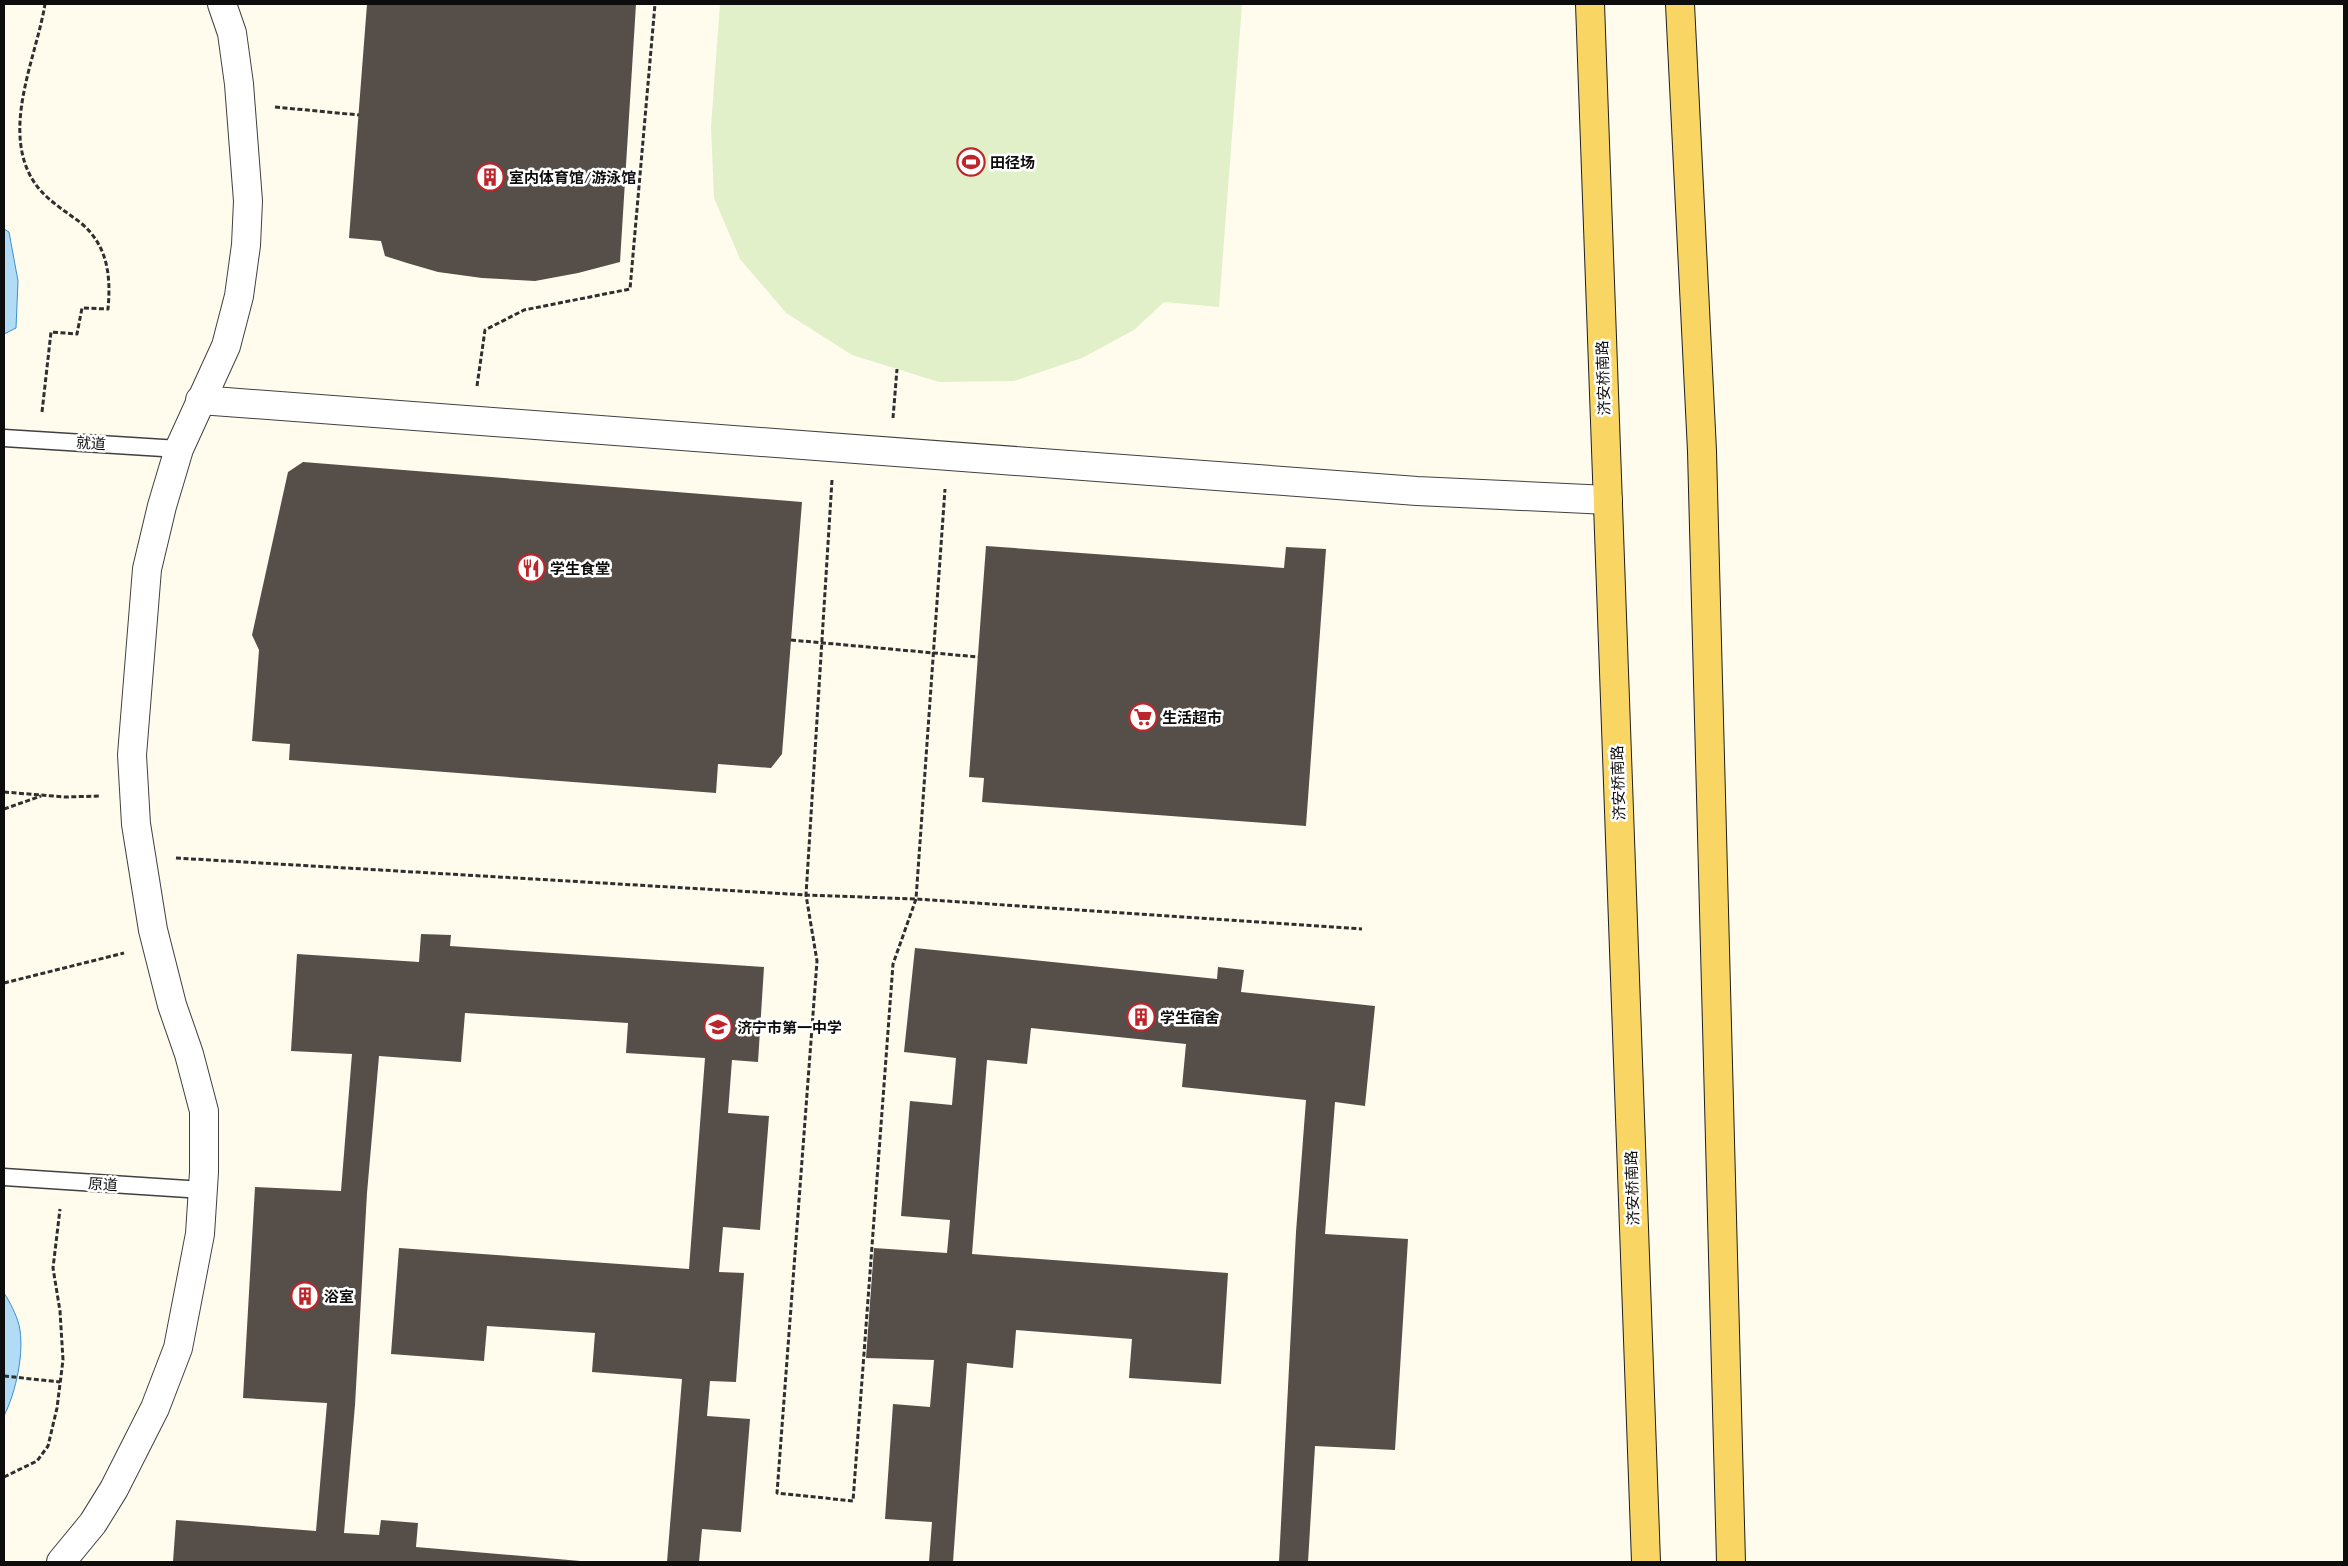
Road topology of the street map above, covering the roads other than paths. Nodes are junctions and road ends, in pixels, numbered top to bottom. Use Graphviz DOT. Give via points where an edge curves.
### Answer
graph roads {
  1 [pos="222,4"];
  2 [pos="1590,4"];
  3 [pos="1680,4"];
  4 [pos="200,400"];
  5 [pos="4,438"];
  6 [pos="179,449"];
  7 [pos="1608,500"];
  8 [pos="4,1177"];
  9 [pos="203,1190"];
  10 [pos="61,1562"];
  11 [pos="1646,1562"];
  12 [pos="1731,1562"];
  1 -- 4 [label="street" via="232,33 240,104 248,201 246,245 239,296 226,346"];
  2 -- 7 [label="main road, 济安桥南路"];
  3 -- 12 [label="main road" via="1702,451"];
  4 -- 6 [label="street"];
  4 -- 7 [label="street" via="1417,491"];
  5 -- 6 [label="lane, 就道"];
  6 -- 9 [label="street" via="147,569 132,755 140,856 156,945 204,1111"];
  7 -- 11 [label="main road, 济安桥南路"];
  8 -- 9 [label="lane, 原道"];
  9 -- 10 [label="street" via="200,1234 178,1348 158,1399 114,1489 93,1523"];
}
